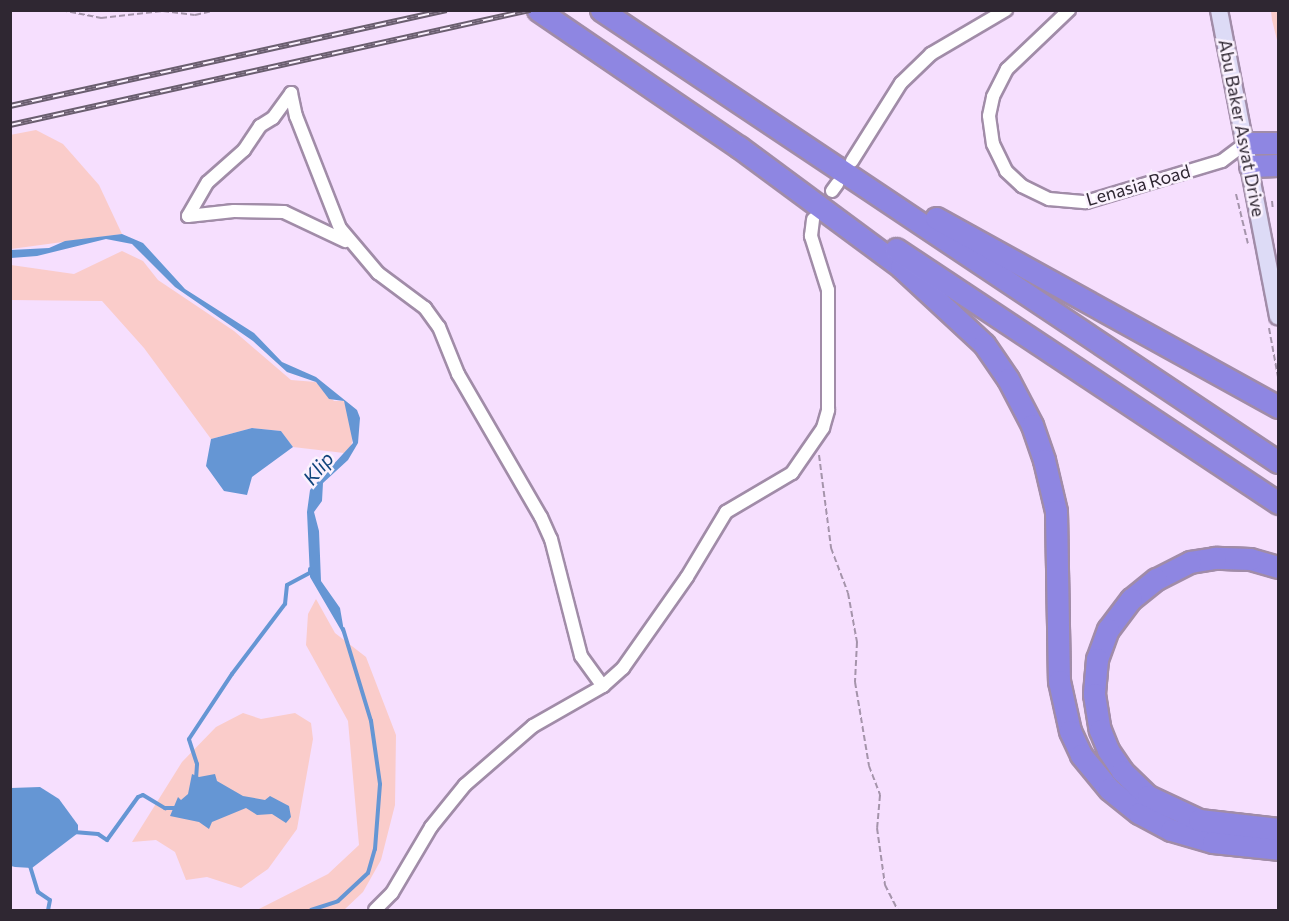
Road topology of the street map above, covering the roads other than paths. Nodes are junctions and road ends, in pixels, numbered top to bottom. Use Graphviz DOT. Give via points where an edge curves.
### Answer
graph roads {
  1 [pos="538,10"];
  2 [pos="602,10"];
  3 [pos="1006,10"];
  4 [pos="1069,10"];
  5 [pos="1219,10"];
  6 [pos="772,124"];
  7 [pos="1246,143"];
  8 [pos="1278,143"];
  9 [pos="740,147"];
  10 [pos="852,161"];
  11 [pos="1222,161"];
  12 [pos="1278,165"];
  13 [pos="1250,166"];
  14 [pos="813,219"];
  15 [pos="351,245"];
  16 [pos="1278,316"];
  17 [pos="1278,407"];
  18 [pos="1278,462"];
  19 [pos="1278,503"];
  20 [pos="1278,567"];
  21 [pos="603,686"];
  22 [pos="1278,829"];
  23 [pos="1278,849"];
  24 [pos="375,910"];
  1 -- 9 [label="highway"];
  2 -- 6 [label="highway"];
  3 -- 10 [label="street" via="931,54 901,83"];
  4 -- 11 [label="street, Lenasia Road" via="1007,69 993,98 989,116 993,144 1014,180 1049,199 1086,202"];
  5 -- 7 [label="main road, Abu Baker Asvat Drive"];
  6 -- 17 [label="highway"];
  6 -- 18 [label="highway"];
  7 -- 8 [label="highway"];
  7 -- 11 [label="street, Lenasia Road"];
  7 -- 13 [label="main road, Abu Baker Asvat Drive"];
  9 -- 19 [label="highway"];
  9 -- 23 [label="highway" via="901,267 984,344 1008,379 1032,425 1056,511 1061,698 1070,731 1093,771 1139,813 1172,830 1213,842"];
  11 -- 13 [label="street, Lenasia Road"];
  12 -- 13 [label="highway"];
  13 -- 16 [label="main road, Abu Baker Asvat Drive"];
  14 -- 21 [label="street" via="811,236 828,290 828,410 819,434 792,473 726,512 646,638"];
  15 -- 15 [label="street" via="329,203 291,93 244,150 208,182 188,216 234,211 284,212 328,230"];
  15 -- 21 [label="street" via="378,273 425,308 439,327 462,381 544,524 581,656"];
  20 -- 22 [label="highway" via="1215,558 1190,562 1156,579 1131,599 1113,621 1099,653 1094,682 1095,706 1104,741 1122,771 1143,792 1187,816 1225,825"];
  21 -- 24 [label="street" via="533,726 465,785 431,827 392,893"];
}
